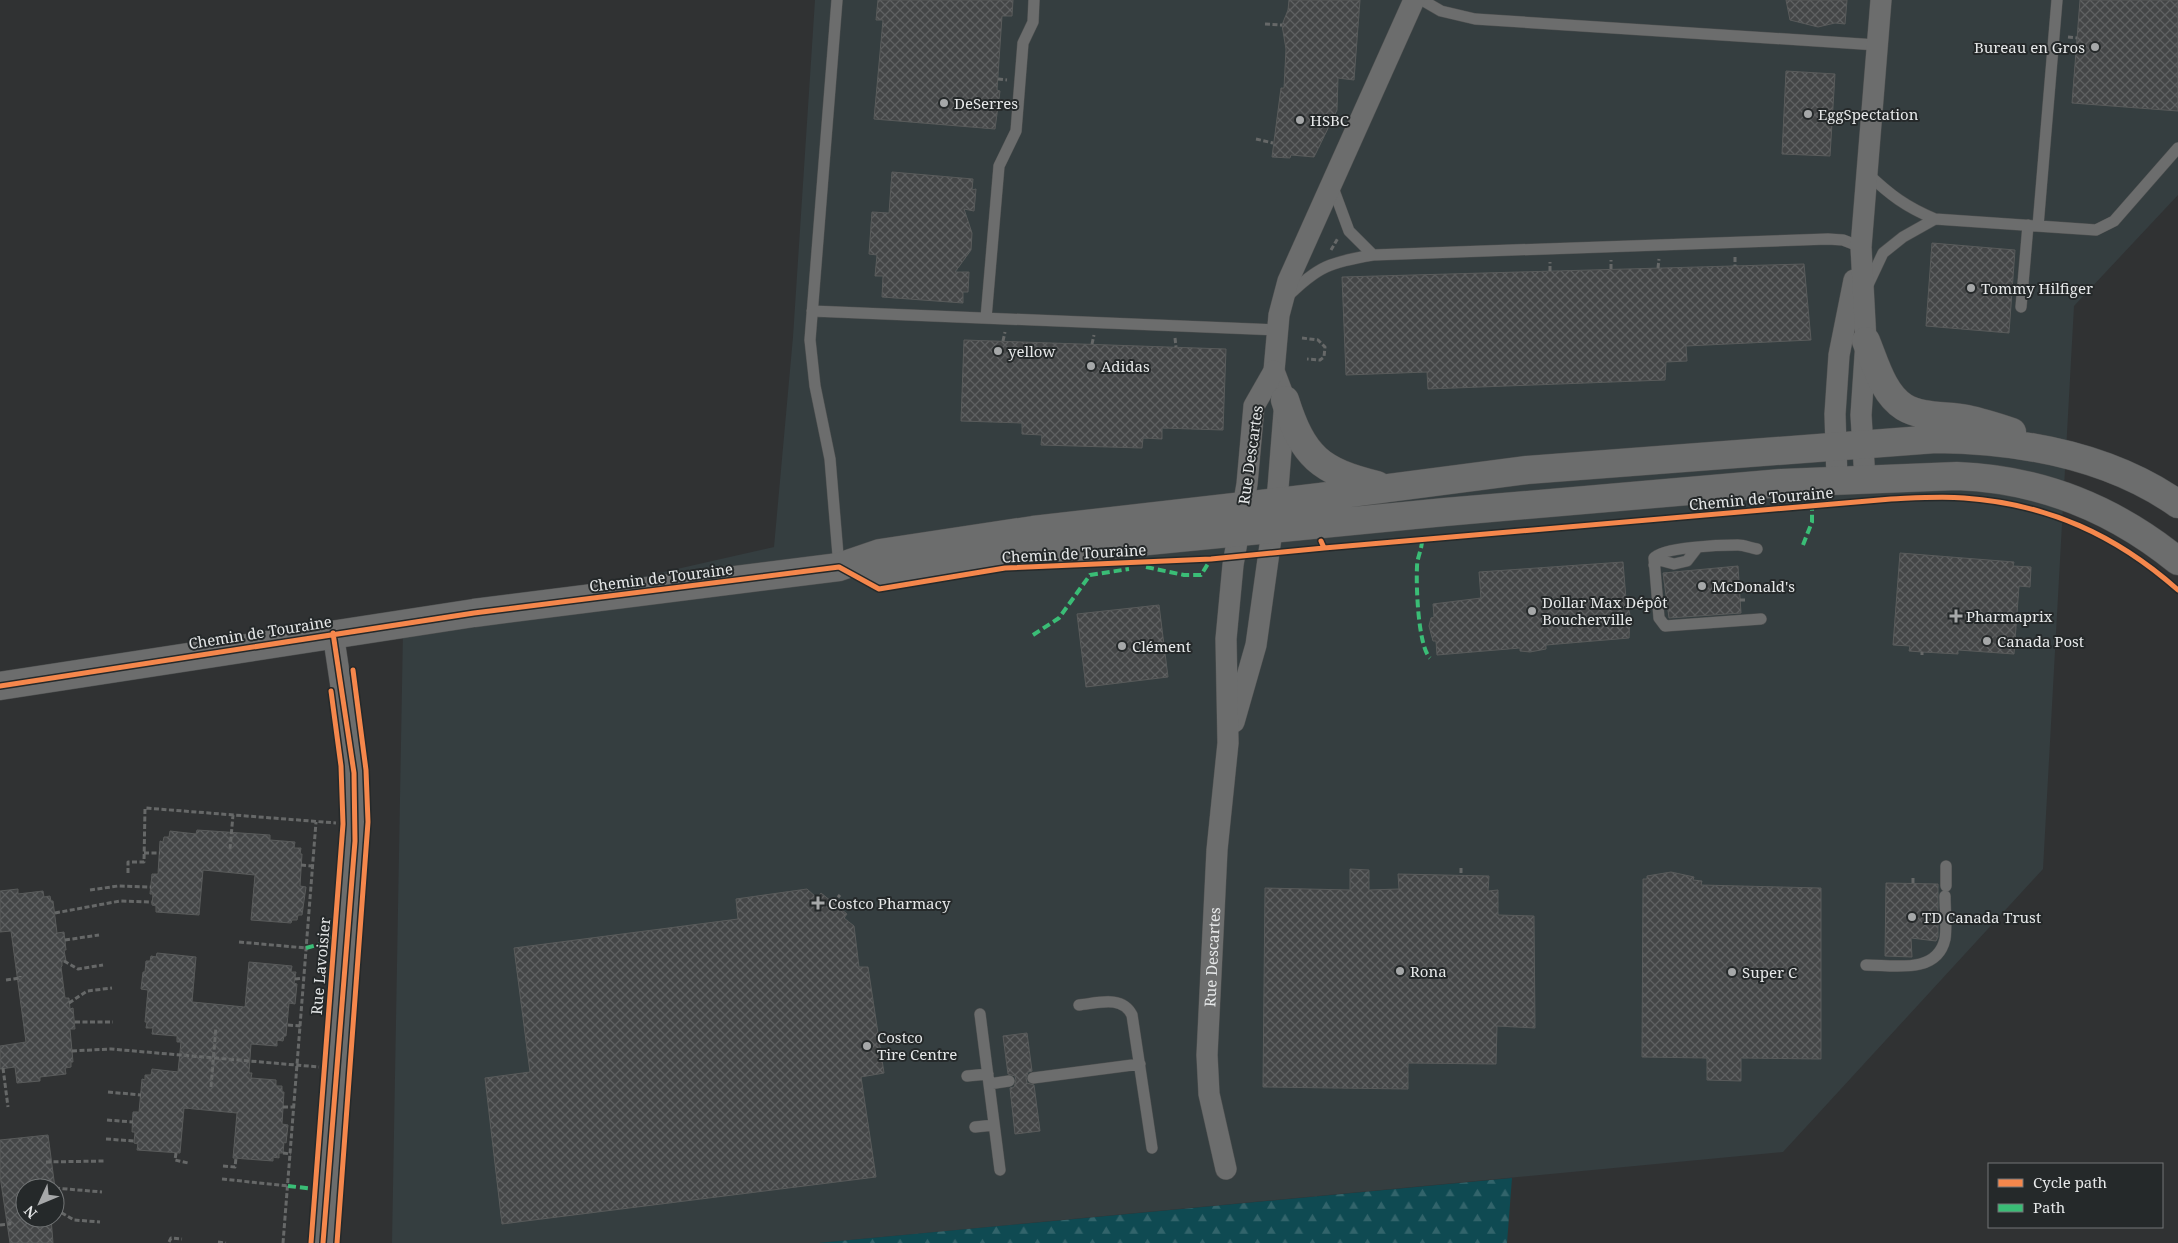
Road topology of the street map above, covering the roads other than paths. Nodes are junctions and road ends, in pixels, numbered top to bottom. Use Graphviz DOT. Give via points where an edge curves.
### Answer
graph roads {
  1 [pos="837,0"];
  2 [pos="1034,0"];
  3 [pos="1414,0"];
  4 [pos="1422,0"];
  5 [pos="1881,0"];
  6 [pos="2056,0"];
  7 [pos="1877,45"];
  8 [pos="2178,148"];
  9 [pos="1867,173"];
  10 [pos="1332,185"];
  11 [pos="1936,219"];
  12 [pos="2033,226"];
  13 [pos="1861,248"];
  14 [pos="1374,255"];
  15 [pos="1863,296"];
  16 [pos="1283,301"];
  17 [pos="2021,307"];
  18 [pos="812,311"];
  19 [pos="986,318"];
  20 [pos="1278,330"];
  21 [pos="1866,341"];
  22 [pos="1274,371"];
  23 [pos="1285,400"];
  24 [pos="1862,444"];
  25 [pos="1834,446"];
  26 [pos="2095,463"];
  27 [pos="1837,480"];
  28 [pos="1865,480"];
  29 [pos="1391,488"];
  30 [pos="1276,502"];
  31 [pos="2178,504"];
  32 [pos="1243,506"];
  33 [pos="1272,530"];
  34 [pos="1238,534"];
  35 [pos="1757,549"];
  36 [pos="2178,561"];
  37 [pos="839,568"];
  38 [pos="1761,619"];
  39 [pos="334,633"];
  40 [pos="0,686"];
  41 [pos="1228,743"];
  42 [pos="1946,866"];
  43 [pos="1866,965"];
  44 [pos="1079,1005"];
  45 [pos="980,1014"];
  46 [pos="1140,1064"];
  47 [pos="967,1076"];
  48 [pos="1033,1078"];
  49 [pos="988,1079"];
  50 [pos="1009,1081"];
  51 [pos="994,1125"];
  52 [pos="975,1127"];
  53 [pos="1152,1148"];
  54 [pos="1226,1169"];
  55 [pos="1000,1170"];
  56 [pos="323,1243"];
  1 -- 18 [label="lane"];
  2 -- 19 [label="lane" via="1033,22 1023,43 1016,131 999,166"];
  3 -- 10 [label="street"];
  4 -- 7 [label="lane" via="1441,11 1475,19"];
  5 -- 7 [label="street"];
  6 -- 12 [label="lane"];
  7 -- 9 [label="street"];
  8 -- 12 [label="lane" via="2105,227 2096,230"];
  9 -- 11 [label="lane" via="1910,209"];
  9 -- 13 [label="street"];
  10 -- 14 [label="lane" via="1349,231"];
  10 -- 16 [label="street" via="1288,281"];
  11 -- 12 [label="lane"];
  11 -- 15 [label="lane" via="1903,237 1883,253"];
  12 -- 17 [label="lane"];
  13 -- 14 [label="lane" via="1842,240 1828,239"];
  13 -- 15 [label="street"];
  13 -- 25 [label="street" via="1839,355"];
  14 -- 16 [label="lane" via="1325,266"];
  15 -- 21 [label="street"];
  16 -- 20 [label="street"];
  18 -- 19 [label="lane"];
  18 -- 37 [label="lane" via="810,340 815,386 830,459"];
  19 -- 20 [label="lane"];
  20 -- 22 [label="street"];
  21 -- 24 [label="street"];
  21 -- 26 [label="street" via="1889,392 1903,406 1922,413 1985,423"];
  22 -- 23 [label="street, Rue Descartes"];
  22 -- 32 [label="street, Rue Descartes" via="1254,406"];
  23 -- 29 [label="street" via="1299,437 1320,462 1340,475"];
  23 -- 30 [label="street, Rue Descartes"];
  24 -- 25 [label="street, Chemin de Touraine"];
  24 -- 26 [label="street, Chemin de Touraine" via="1985,441 2050,451"];
  24 -- 28 [label="street"];
  25 -- 27 [label="street"];
  25 -- 29 [label="street, Chemin de Touraine" via="1527,470"];
  26 -- 31 [label="street, Chemin de Touraine" via="2147,485"];
  27 -- 28 [label="street, Chemin de Touraine"];
  27 -- 33 [label="street, Chemin de Touraine" via="1782,482"];
  28 -- 36 [label="street, Chemin de Touraine" via="1978,476 2047,490 2085,503 2117,519"];
  29 -- 30 [label="street, Chemin de Touraine"];
  30 -- 32 [label="street, Chemin de Touraine"];
  30 -- 33 [label="street, Rue Descartes"];
  32 -- 34 [label="street, Rue Descartes"];
  32 -- 37 [label="street, Chemin de Touraine" via="1024,531 880,553"];
  33 -- 34 [label="street, Chemin de Touraine"];
  33 -- 41 [label="street, Rue Descartes" via="1256,645"];
  34 -- 37 [label="street, Chemin de Touraine" via="1036,552 875,572"];
  34 -- 41 [label="street, Rue Descartes" via="1226,638"];
  35 -- 38 [label="lane" via="1740,545 1663,552 1654,558 1654,565 1659,618 1665,626"];
  37 -- 39 [label="street, Chemin de Touraine" via="474,612"];
  39 -- 40 [label="street, Chemin de Touraine"];
  39 -- 56 [label="street, Rue Lavoisier" via="354,773 355,841"];
  41 -- 54 [label="street, Rue Descartes" via="1217,850 1207,1055 1209,1094"];
  42 -- 43 [label="lane" via="1945,938 1932,959 1921,966"];
  44 -- 46 [label="lane" via="1118,1002 1129,1009 1134,1021"];
  45 -- 49 [label="lane"];
  46 -- 48 [label="lane"];
  46 -- 53 [label="lane"];
  47 -- 49 [label="lane"];
  49 -- 50 [label="lane"];
  49 -- 51 [label="lane"];
  51 -- 52 [label="lane"];
  51 -- 55 [label="lane"];
}
